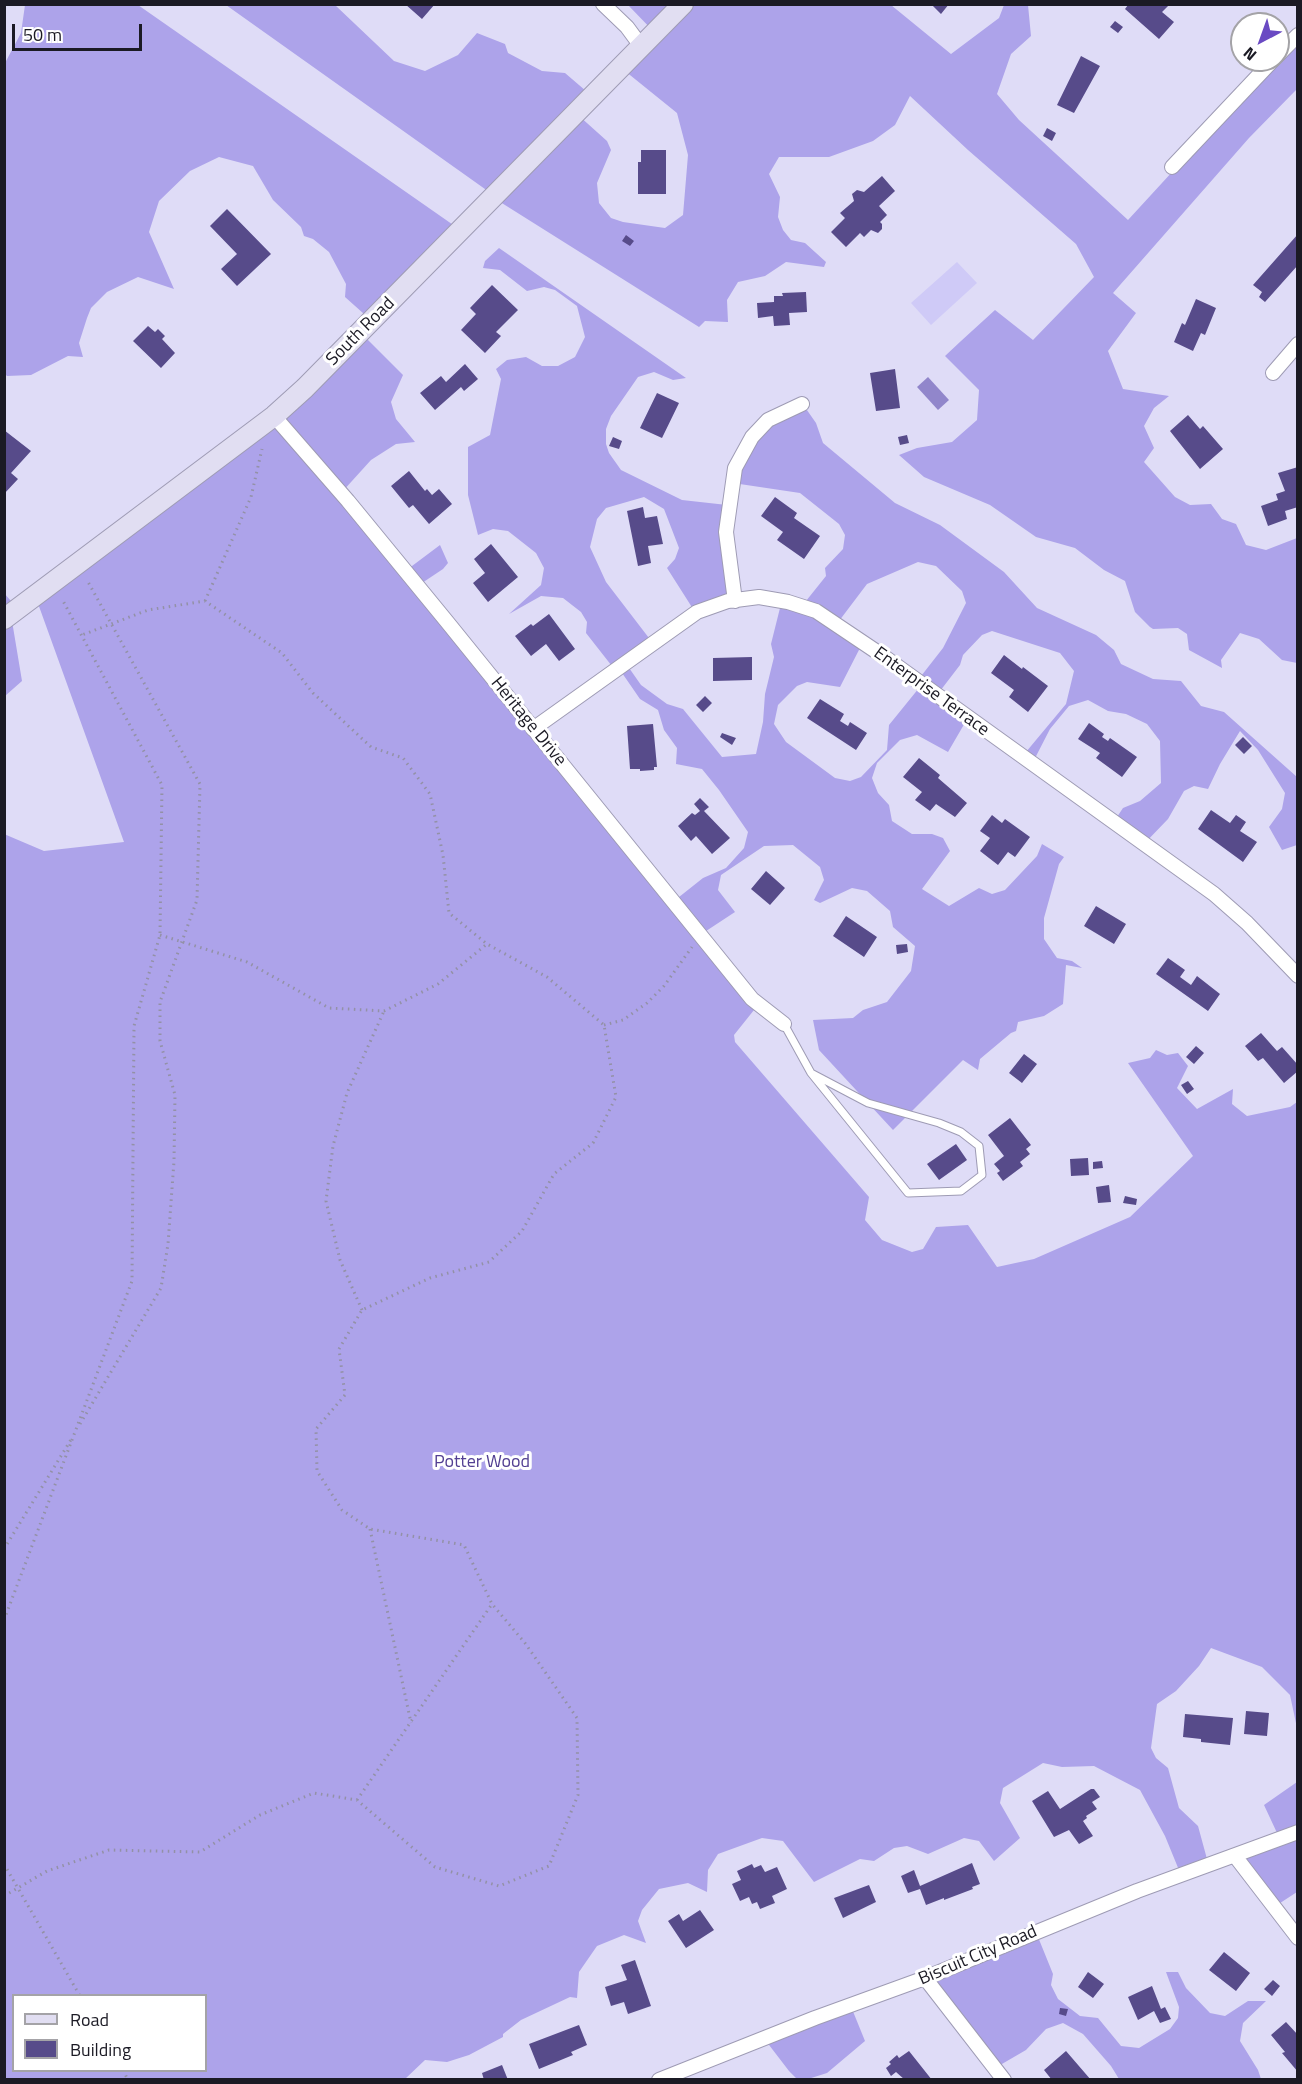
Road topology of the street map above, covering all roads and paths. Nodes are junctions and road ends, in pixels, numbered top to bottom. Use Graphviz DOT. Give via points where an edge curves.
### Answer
graph roads {
  1 [pos="603,4"];
  2 [pos="683,4"];
  3 [pos="640,46"];
  4 [pos="1262,72"];
  5 [pos="1172,167"];
  6 [pos="1298,344"];
  7 [pos="1273,373"];
  8 [pos="802,404"];
  9 [pos="274,416"];
  10 [pos="262,445"];
  11 [pos="77,563"];
  12 [pos="53,581"];
  13 [pos="205,601"];
  14 [pos="735,601"];
  15 [pos="4,619"];
  16 [pos="111,624"];
  17 [pos="82,635"];
  18 [pos="533,729"];
  19 [pos="700,934"];
  20 [pos="159,935"];
  21 [pos="180,942"];
  22 [pos="487,944"];
  23 [pos="1298,976"];
  24 [pos="384,1011"];
  25 [pos="784,1024"];
  26 [pos="604,1025"];
  27 [pos="811,1073"];
  28 [pos="362,1310"];
  29 [pos="76,1431"];
  30 [pos="370,1529"];
  31 [pos="4,1549"];
  32 [pos="492,1604"];
  33 [pos="4,1620"];
  34 [pos="411,1723"];
  35 [pos="357,1800"];
  36 [pos="1298,1832"];
  37 [pos="1235,1856"];
  38 [pos="4,1864"];
  39 [pos="18,1888"];
  40 [pos="4,1896"];
  41 [pos="1298,1938"];
  42 [pos="926,1978"];
  43 [pos="79,1994"];
  44 [pos="659,2079"];
  45 [pos="1004,2079"];
  1 -- 3 [label="street"];
  2 -- 3 [label="street, South Road"];
  3 -- 9 [label="street, South Road"];
  4 -- 5 [label="street"];
  6 -- 7 [label="street"];
  8 -- 14 [label="street" via="768,420 752,437 735,468 726,532"];
  9 -- 11 [label="street, South Road"];
  9 -- 18 [label="street, Heritage Drive"];
  10 -- 13 [label="path" via="251,497"];
  11 -- 12 [label="street, South Road"];
  11 -- 16 [label="path"];
  12 -- 15 [label="street, South Road"];
  12 -- 17 [label="path"];
  13 -- 16 [label="path" via="148,610"];
  13 -- 22 [label="path" via="282,653 313,693 371,747 403,758 430,794 443,855 449,913"];
  14 -- 18 [label="street, Enterprise Terrace" via="697,612"];
  14 -- 23 [label="street, Enterprise Terrace" via="759,597 816,611 1214,894"];
  16 -- 17 [label="path"];
  16 -- 21 [label="path" via="200,784 197,900"];
  17 -- 20 [label="path" via="162,785"];
  18 -- 19 [label="street, Heritage Drive"];
  19 -- 25 [label="street, Heritage Drive" via="752,999"];
  19 -- 26 [label="path" via="653,998 623,1020"];
  20 -- 21 [label="path"];
  20 -- 29 [label="path" via="134,1026 132,1281"];
  21 -- 24 [label="path" via="247,962 329,1008"];
  21 -- 29 [label="path" via="160,1002 160,1041 175,1095 168,1244 161,1288"];
  22 -- 24 [label="path" via="438,984"];
  22 -- 26 [label="path" via="546,977"];
  24 -- 28 [label="path" via="347,1093 333,1146 326,1200 340,1260"];
  25 -- 27 [label="lane"];
  26 -- 28 [label="path" via="616,1097 593,1143 554,1174 522,1231 489,1263 430,1278"];
  27 -- 27 [label="lane" via="908,1193 961,1191 982,1175 979,1146 961,1132 868,1103"];
  28 -- 30 [label="path" via="339,1349 345,1395 316,1429 317,1471 342,1510"];
  29 -- 31 [label="path"];
  29 -- 33 [label="path"];
  30 -- 32 [label="path" via="464,1545"];
  30 -- 34 [label="path"];
  32 -- 34 [label="path"];
  32 -- 35 [label="path" via="578,1718 578,1795 549,1866 499,1886 435,1867"];
  34 -- 35 [label="path"];
  35 -- 39 [label="path" via="314,1793 260,1815 200,1852 109,1850 48,1871"];
  36 -- 37 [label="street, Biscuit City Road"];
  37 -- 41 [label="street"];
  37 -- 42 [label="street, Biscuit City Road"];
  38 -- 39 [label="path"];
  39 -- 40 [label="path"];
  39 -- 43 [label="path"];
  42 -- 44 [label="street, Biscuit City Road"];
  42 -- 45 [label="street"];
}
